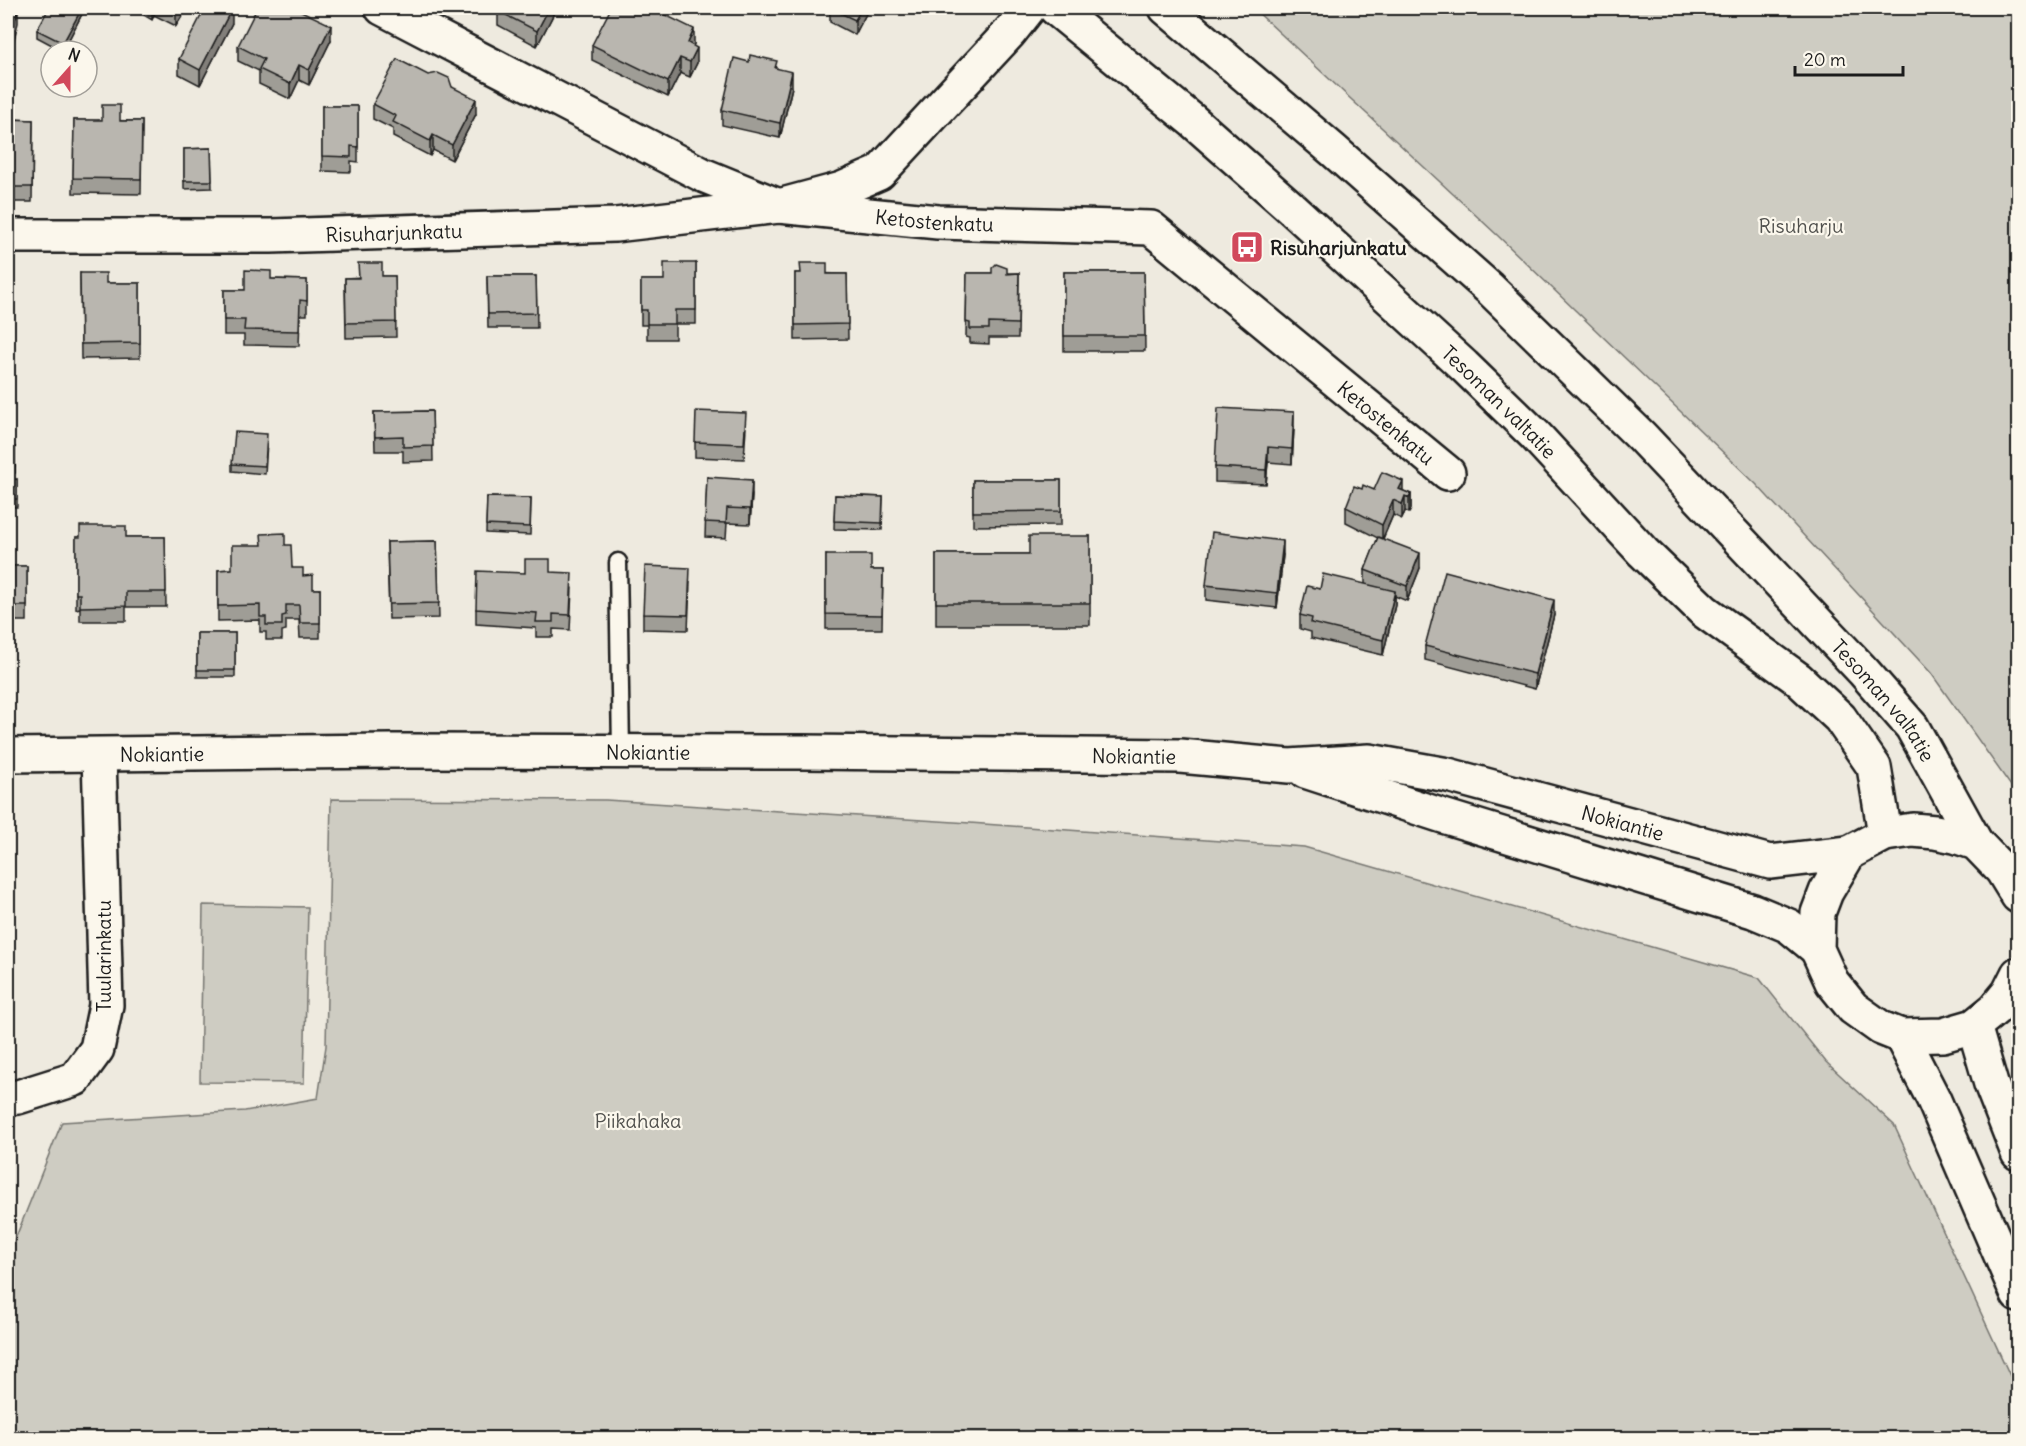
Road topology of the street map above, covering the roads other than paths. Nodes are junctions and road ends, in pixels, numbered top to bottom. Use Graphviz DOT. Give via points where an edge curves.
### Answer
graph roads {
  1 [pos="382,8"];
  2 [pos="1029,8"];
  3 [pos="1054,8"];
  4 [pos="1166,8"];
  5 [pos="779,206"];
  6 [pos="8,236"];
  7 [pos="1448,473"];
  8 [pos="618,562"];
  9 [pos="621,752"];
  10 [pos="8,755"];
  11 [pos="99,755"];
  12 [pos="1289,766"];
  13 [pos="1885,834"];
  14 [pos="1976,843"];
  15 [pos="1849,853"];
  16 [pos="2019,896"];
  17 [pos="1817,949"];
  18 [pos="2015,986"];
  19 [pos="1974,1026"];
  20 [pos="1901,1036"];
  21 [pos="8,1098"];
  22 [pos="2019,1153"];
  23 [pos="2019,1295"];
  1 -- 5 [label="main road, Ketostenkatu" via="703,175"];
  2 -- 5 [label="main road" via="879,173 842,189"];
  3 -- 13 [label="main road, Tesoman valtatie" via="1193,121 1456,358 1704,611 1798,679 1840,718 1874,767"];
  4 -- 14 [label="main road, Tesoman valtatie" via="1489,288 1641,436 1912,727"];
  5 -- 6 [label="main road, Risuharjunkatu" via="615,225 271,236"];
  5 -- 7 [label="main road, Ketostenkatu" via="938,222 1151,228"];
  8 -- 9 [label="lane"];
  9 -- 11 [label="main road, Nokiantie"];
  9 -- 12 [label="main road, Nokiantie" via="1180,756"];
  10 -- 11 [label="main road, Nokiantie"];
  11 -- 21 [label="main road, Tuularinkatu" via="106,1005 97,1049 75,1080"];
  12 -- 15 [label="main road, Nokiantie" via="1369,761 1448,775 1770,862"];
  12 -- 17 [label="main road, Nokiantie" via="1753,911 1788,926"];
  13 -- 14 [label="main road" via="1935,832"];
  13 -- 15 [label="main road"];
  14 -- 16 [label="main road" via="2002,870"];
  15 -- 17 [label="main road" via="1818,913"];
  17 -- 20 [label="main road" via="1832,982 1853,1008 1881,1028"];
  18 -- 19 [label="main road"];
  19 -- 20 [label="main road" via="1943,1035"];
  19 -- 22 [label="main road" via="1991,1083"];
  20 -- 23 [label="main road" via="1933,1098"];
}
